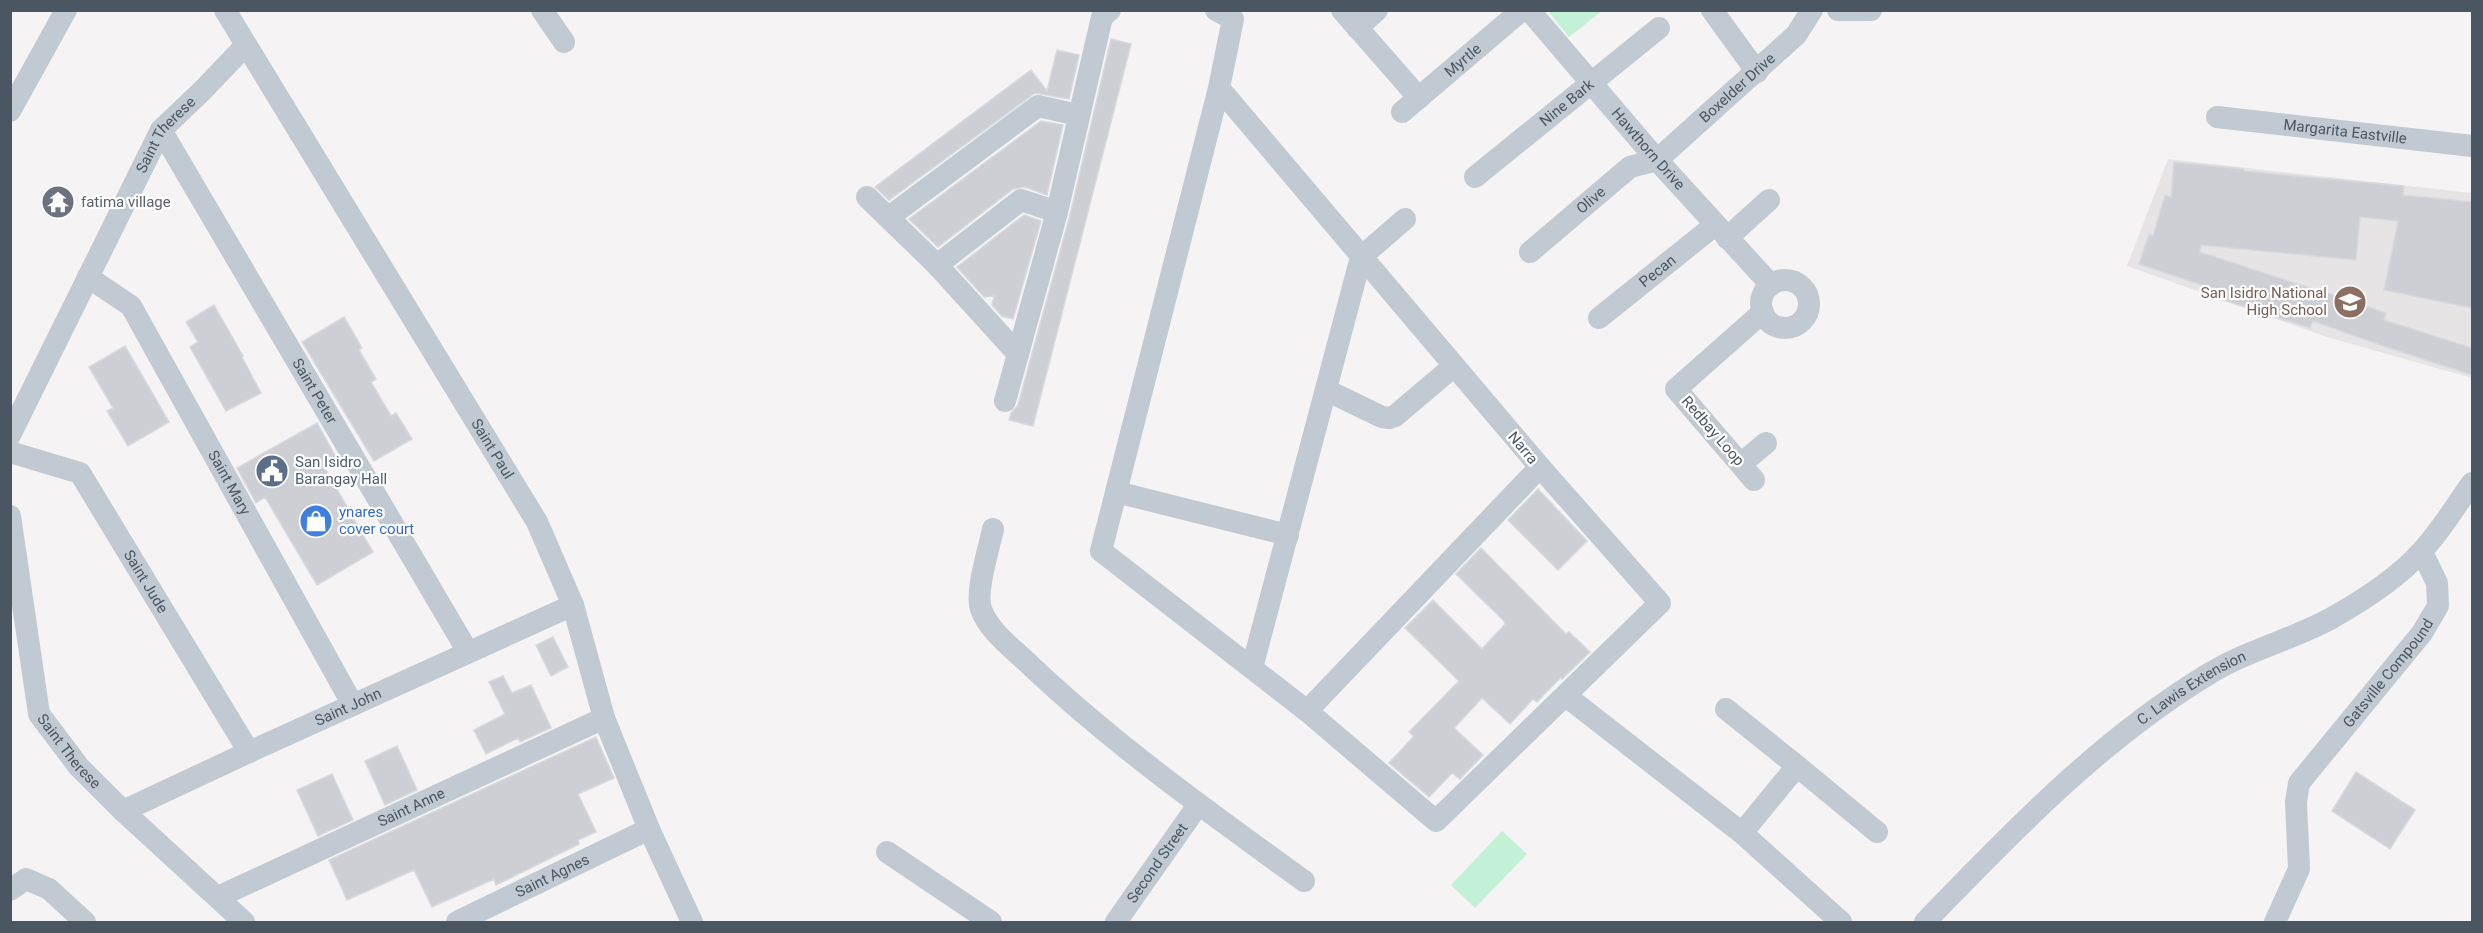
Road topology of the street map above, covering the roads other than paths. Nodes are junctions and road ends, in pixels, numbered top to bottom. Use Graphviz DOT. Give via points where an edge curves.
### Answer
graph roads {
  1 [pos="66,10"];
  2 [pos="225,10"];
  3 [pos="542,10"];
  4 [pos="1110,10"];
  5 [pos="1216,10"];
  6 [pos="1342,10"];
  7 [pos="1377,10"];
  8 [pos="1522,10"];
  9 [pos="1529,10"];
  10 [pos="1712,10"];
  11 [pos="1812,10"];
  12 [pos="1838,10"];
  13 [pos="1871,10"];
  14 [pos="1357,28"];
  15 [pos="1659,28"];
  16 [pos="564,42"];
  17 [pos="246,45"];
  18 [pos="1757,72"];
  19 [pos="1591,83"];
  20 [pos="1219,88"];
  21 [pos="10,111"];
  22 [pos="1078,115"];
  23 [pos="2217,117"];
  24 [pos="161,130"];
  25 [pos="2472,146"];
  26 [pos="1657,160"];
  27 [pos="1474,177"];
  28 [pos="867,197"];
  29 [pos="1769,200"];
  30 [pos="1057,212"];
  31 [pos="889,217"];
  32 [pos="1405,219"];
  33 [pos="1721,232"];
  34 [pos="1530,252"];
  35 [pos="1361,257"];
  36 [pos="937,265"];
  37 [pos="88,277"];
  38 [pos="1771,285"];
  39 [pos="1763,312"];
  40 [pos="1599,318"];
  41 [pos="1018,354"];
  42 [pos="1454,366"];
  43 [pos="1326,390"];
  44 [pos="1005,401"];
  45 [pos="10,435"];
  46 [pos="1766,444"];
  47 [pos="10,452"];
  48 [pos="1540,467"];
  49 [pos="2472,483"];
  50 [pos="1116,492"];
  51 [pos="10,516"];
  52 [pos="993,529"];
  53 [pos="1287,535"];
  54 [pos="2422,552"];
  55 [pos="573,605"];
  56 [pos="468,652"];
  57 [pos="1252,668"];
  58 [pos="1566,696"];
  59 [pos="353,705"];
  60 [pos="1726,709"];
  61 [pos="1307,711"];
  62 [pos="604,718"];
  63 [pos="249,752"];
  64 [pos="1797,766"];
  65 [pos="1198,805"];
  66 [pos="123,811"];
  67 [pos="649,828"];
  68 [pos="1877,832"];
  69 [pos="1742,833"];
  70 [pos="887,852"];
  71 [pos="16,878"];
  72 [pos="1304,881"];
  73 [pos="218,897"];
  74 [pos="85,922"];
  75 [pos="244,922"];
  76 [pos="457,922"];
  77 [pos="692,922"];
  78 [pos="991,922"];
  79 [pos="1116,922"];
  80 [pos="1841,922"];
  81 [pos="1925,922"];
  82 [pos="2276,922"];
  1 -- 21 [label="street"];
  2 -- 17 [label="street, Saint Paul"];
  3 -- 16 [label="street"];
  4 -- 22 [label="street" via="1102,17"];
  5 -- 20 [label="street" via="1233,19"];
  6 -- 14 [label="street"];
  7 -- 14 [label="street"];
  8 -- 14 [label="street, Myrtle" via="1411,105"];
  9 -- 19 [label="street, Hawthorn Drive"];
  10 -- 18 [label="street"];
  11 -- 18 [label="street, Boxelder Drive" via="1796,35"];
  12 -- 13 [label="street"];
  15 -- 19 [label="street, Nine Bark"];
  17 -- 24 [label="street, Saint Therese"];
  17 -- 55 [label="street, Saint Paul" via="537,522"];
  18 -- 26 [label="street, Boxelder Drive"];
  19 -- 26 [label="street, Hawthorn Drive"];
  19 -- 27 [label="street, Nine Bark"];
  20 -- 35 [label="street, Narra"];
  20 -- 50 [label="street, Narra"];
  22 -- 30 [label="street"];
  22 -- 31 [label="street" via="1038,106"];
  23 -- 25 [label="street, Margarita Eastville"];
  24 -- 37 [label="street, Saint Therese"];
  24 -- 56 [label="street, Saint Peter"];
  26 -- 33 [label="street, Hawthorn Drive"];
  26 -- 34 [label="street, Olive" via="1630,167"];
  28 -- 31 [label="street"];
  29 -- 33 [label="street, Pecan"];
  30 -- 36 [label="street" via="1021,200"];
  30 -- 41 [label="street"];
  31 -- 36 [label="street"];
  32 -- 35 [label="street"];
  33 -- 38 [label="street, Hawthorn Drive"];
  33 -- 40 [label="street, Pecan"];
  35 -- 42 [label="street, Narra"];
  35 -- 43 [label="street"];
  36 -- 41 [label="street"];
  37 -- 45 [label="street, Saint Therese"];
  37 -- 59 [label="street, Saint Mary" via="131,306"];
  38 -- 39 [label="street" via="1764,293"];
  38 -- 39 [label="street" via="1788,280 1797,283 1808,297 1807,315 1793,327 1784,328 1775,326"];
  39 -- 46 [label="street, Redbay Loop" via="1676,389 1748,472"];
  41 -- 44 [label="street"];
  42 -- 43 [label="street" via="1392,418"];
  42 -- 48 [label="street, Narra"];
  43 -- 53 [label="street"];
  47 -- 63 [label="street, Saint Jude" via="80,473"];
  48 -- 58 [label="street, Narra" via="1660,603"];
  48 -- 61 [label="street"];
  49 -- 54 [label="street, C. Lawis Extension"];
  50 -- 53 [label="street"];
  50 -- 57 [label="street, Narra" via="1101,551"];
  51 -- 66 [label="street, Saint Therese" via="39,714 79,767"];
  52 -- 65 [label="street" via="979,594 980,608 992,628 1055,689"];
  53 -- 57 [label="street"];
  54 -- 81 [label="street, C. Lawis Extension" via="2381,587 2330,619 2209,674 2142,719 2008,836"];
  54 -- 82 [label="street, Gatsville Compound" via="2437,583 2438,606 2422,633 2299,783 2299,869"];
  55 -- 56 [label="street, Saint John"];
  55 -- 62 [label="street, Saint Paul"];
  56 -- 59 [label="street, Saint John"];
  57 -- 61 [label="street, Narra"];
  58 -- 61 [label="street, Narra" via="1436,821"];
  58 -- 69 [label="street"];
  59 -- 63 [label="street, Saint John"];
  60 -- 64 [label="street"];
  62 -- 67 [label="street, Saint Paul"];
  62 -- 73 [label="street, Saint Anne"];
  63 -- 66 [label="street, Saint John"];
  64 -- 68 [label="street"];
  64 -- 69 [label="street"];
  65 -- 72 [label="street"];
  65 -- 79 [label="street, Second Street"];
  66 -- 73 [label="street, Saint Therese"];
  67 -- 76 [label="street, Saint Agnes"];
  67 -- 77 [label="street, Saint Paul"];
  69 -- 80 [label="street"];
  70 -- 78 [label="street"];
  71 -- 74 [label="street" via="49,889"];
  73 -- 75 [label="street, Saint Therese"];
}
